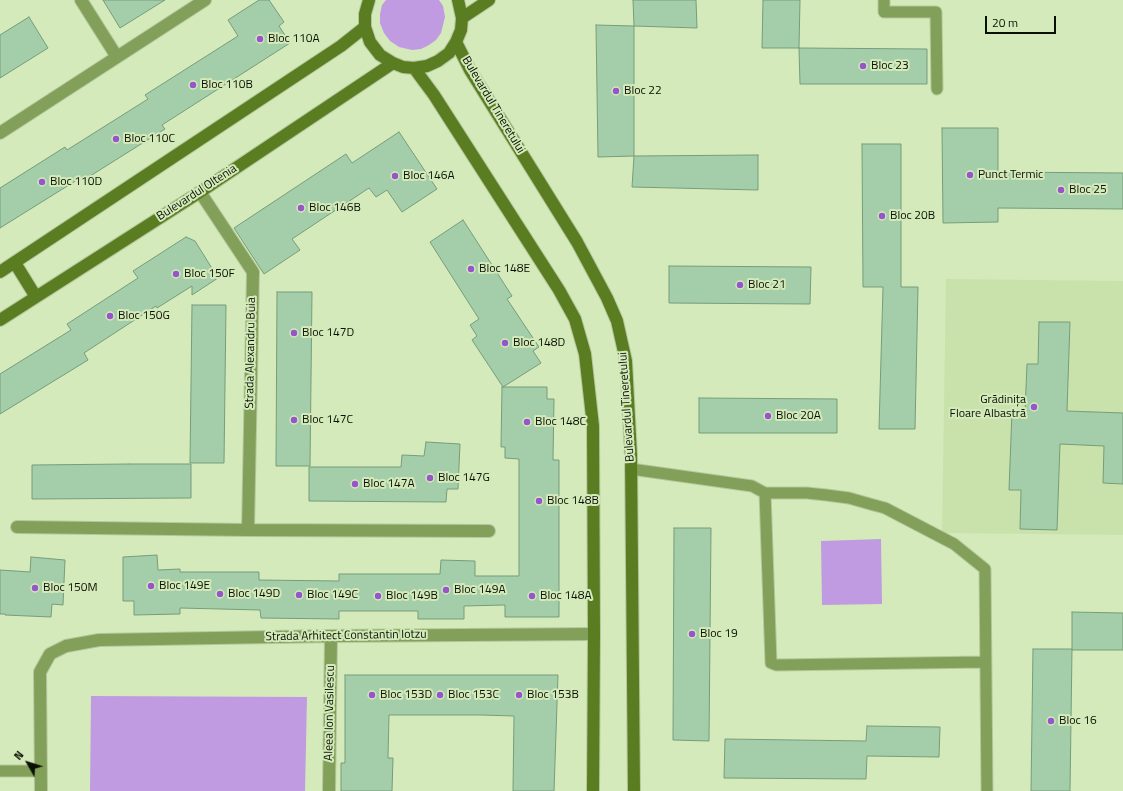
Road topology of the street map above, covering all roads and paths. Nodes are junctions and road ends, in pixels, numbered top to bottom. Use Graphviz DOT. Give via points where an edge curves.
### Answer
graph roads {
  1 [pos="81,0"];
  2 [pos="205,0"];
  3 [pos="368,0"];
  4 [pos="458,0"];
  5 [pos="489,0"];
  6 [pos="884,0"];
  7 [pos="462,18"];
  8 [pos="365,27"];
  9 [pos="456,42"];
  10 [pos="117,57"];
  11 [pos="392,63"];
  12 [pos="414,68"];
  13 [pos="937,89"];
  14 [pos="0,133"];
  15 [pos="200,192"];
  16 [pos="15,263"];
  17 [pos="0,272"];
  18 [pos="36,297"];
  19 [pos="0,320"];
  20 [pos="631,469"];
  21 [pos="765,493"];
  22 [pos="17,527"];
  23 [pos="248,530"];
  24 [pos="489,531"];
  25 [pos="594,634"];
  26 [pos="331,636"];
  27 [pos="985,662"];
  28 [pos="0,770"];
  29 [pos="42,771"];
  30 [pos="41,791"];
  31 [pos="329,791"];
  32 [pos="593,791"];
  33 [pos="634,791"];
  34 [pos="987,791"];
  1 -- 10 [label="street"];
  2 -- 10 [label="street"];
  3 -- 8 [label="main road"];
  4 -- 7 [label="main road"];
  5 -- 7 [label="main road"];
  6 -- 13 [label="lane" via="884,12 936,12"];
  7 -- 9 [label="main road"];
  8 -- 11 [label="main road" via="370,42 380,55"];
  8 -- 16 [label="main road" via="342,46"];
  9 -- 12 [label="main road" via="449,53 438,61"];
  9 -- 20 [label="main road, Bulevardul Tineretului" via="470,70 577,242 617,321 626,361"];
  10 -- 14 [label="street"];
  11 -- 12 [label="main road"];
  11 -- 15 [label="main road, Bulevardul Oltenia"];
  12 -- 25 [label="main road" via="439,102 575,319 585,354 593,426"];
  15 -- 18 [label="main road, Bulevardul Oltenia"];
  15 -- 23 [label="street, Strada Alexandru Buia" via="253,272"];
  16 -- 17 [label="main road"];
  16 -- 18 [label="main road"];
  18 -- 19 [label="main road, Bulevardul Oltenia"];
  20 -- 21 [label="lane" via="752,486"];
  20 -- 33 [label="main road, Bulevardul Tineretului"];
  21 -- 27 [label="lane" via="849,498 885,508 954,544 984,569"];
  21 -- 27 [label="lane" via="771,664"];
  22 -- 23 [label="street"];
  23 -- 24 [label="street"];
  25 -- 26 [label="street, Strada Arhitect Constantin Iotzu"];
  25 -- 32 [label="main road"];
  26 -- 29 [label="street, Strada Arhitect Constantin Iotzu" via="98,640 66,646 50,654 40,672"];
  26 -- 31 [label="street, Aleea Ion Vasilescu"];
  27 -- 34 [label="lane"];
  28 -- 29 [label="lane"];
  29 -- 30 [label="street"];
}
